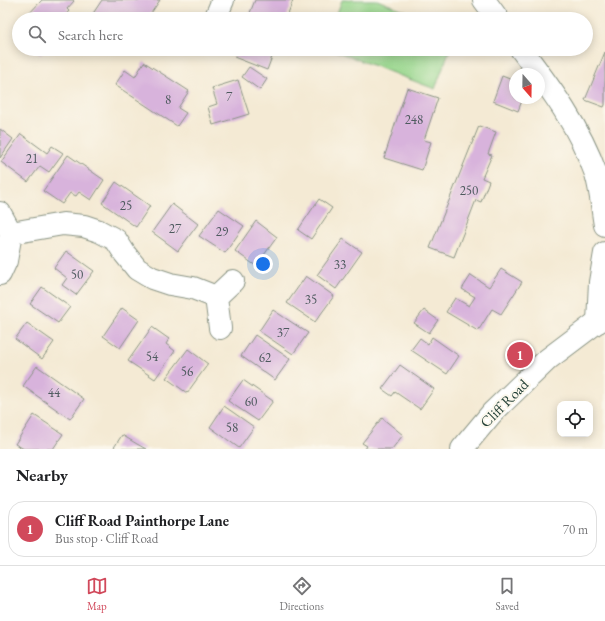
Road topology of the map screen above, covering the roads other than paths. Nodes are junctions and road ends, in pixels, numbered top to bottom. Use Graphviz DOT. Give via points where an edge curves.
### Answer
graph roads {
  1 [pos="223,0"];
  2 [pos="484,0"];
  3 [pos="218,12"];
  4 [pos="493,12"];
  5 [pos="526,56"];
  6 [pos="0,213"];
  7 [pos="605,225"];
  8 [pos="11,233"];
  9 [pos="605,253"];
  10 [pos="0,274"];
  11 [pos="233,281"];
  12 [pos="216,297"];
  13 [pos="602,319"];
  14 [pos="220,328"];
  15 [pos="462,449"];
  1 -- 3 [label="street"];
  2 -- 4 [label="street"];
  5 -- 7 [label="street" via="576,127 596,175"];
  6 -- 8 [label="street"];
  8 -- 10 [label="street" via="6,261"];
  8 -- 12 [label="street" via="63,224 84,226 116,240 137,269 152,278 193,288"];
  9 -- 13 [label="street" via="600,282"];
  11 -- 12 [label="street"];
  12 -- 14 [label="street"];
  13 -- 15 [label="street, Cliff Road" via="548,359 492,413"];
}
